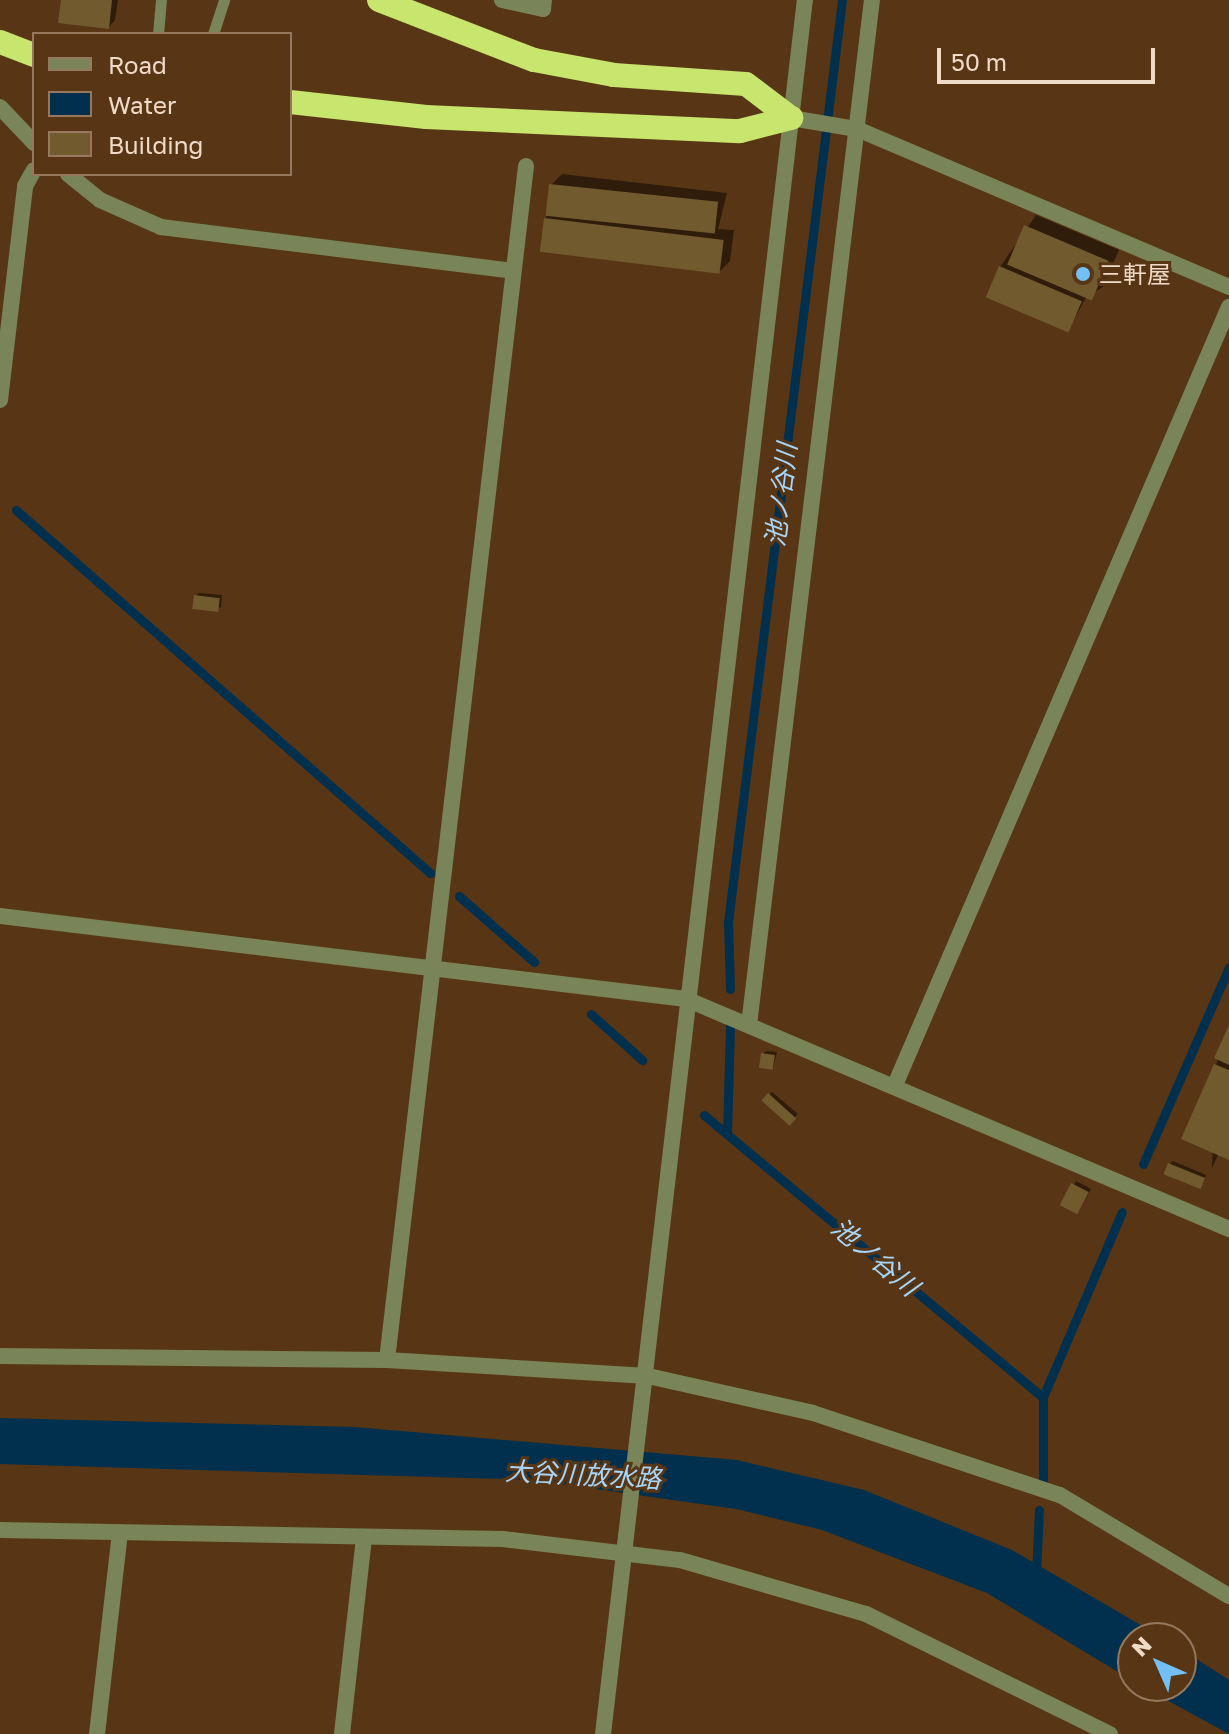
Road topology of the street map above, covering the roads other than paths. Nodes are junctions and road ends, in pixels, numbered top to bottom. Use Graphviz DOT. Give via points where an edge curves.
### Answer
graph roads {
  1 [pos="161,0"];
  2 [pos="224,0"];
  3 [pos="379,0"];
  4 [pos="502,0"];
  5 [pos="544,0"];
  6 [pos="805,0"];
  7 [pos="872,0"];
  8 [pos="158,32"];
  9 [pos="214,32"];
  10 [pos="0,42"];
  11 [pos="32,54"];
  12 [pos="292,102"];
  13 [pos="0,107"];
  14 [pos="800,119"];
  15 [pos="857,129"];
  16 [pos="32,141"];
  17 [pos="526,166"];
  18 [pos="32,174"];
  19 [pos="70,176"];
  20 [pos="513,271"];
  21 [pos="1229,287"];
  22 [pos="1229,307"];
  23 [pos="0,400"];
  24 [pos="0,916"];
  25 [pos="433,968"];
  26 [pos="686,999"];
  27 [pos="749,1025"];
  28 [pos="895,1085"];
  29 [pos="1229,1229"];
  30 [pos="0,1356"];
  31 [pos="387,1360"];
  32 [pos="648,1376"];
  33 [pos="0,1530"];
  34 [pos="120,1532"];
  35 [pos="364,1538"];
  36 [pos="624,1544"];
  37 [pos="1229,1596"];
  38 [pos="97,1734"];
  39 [pos="342,1734"];
  40 [pos="603,1734"];
  41 [pos="1110,1734"];
  1 -- 8 [label="lane"];
  2 -- 9 [label="lane"];
  3 -- 14 [label="highway" via="534,60 614,75 746,84"];
  4 -- 5 [label="street" via="543,9"];
  6 -- 14 [label="street"];
  7 -- 15 [label="street"];
  10 -- 11 [label="highway"];
  12 -- 14 [label="highway" via="426,117 740,131"];
  13 -- 16 [label="street"];
  14 -- 15 [label="street"];
  14 -- 26 [label="street"];
  15 -- 21 [label="street"];
  15 -- 27 [label="street"];
  17 -- 20 [label="street"];
  18 -- 23 [label="street" via="25,186"];
  19 -- 20 [label="street" via="100,200 161,227"];
  20 -- 25 [label="street"];
  22 -- 28 [label="street"];
  24 -- 25 [label="street"];
  25 -- 26 [label="street"];
  25 -- 31 [label="street"];
  26 -- 27 [label="street"];
  26 -- 32 [label="street"];
  27 -- 28 [label="street"];
  28 -- 29 [label="street"];
  30 -- 31 [label="street"];
  31 -- 32 [label="street"];
  32 -- 36 [label="street"];
  32 -- 37 [label="street" via="813,1413 1060,1495"];
  33 -- 34 [label="street"];
  34 -- 35 [label="street"];
  34 -- 38 [label="street"];
  35 -- 36 [label="street"];
  35 -- 39 [label="street"];
  36 -- 40 [label="street"];
  36 -- 41 [label="street" via="787,1586 866,1614"];
}
